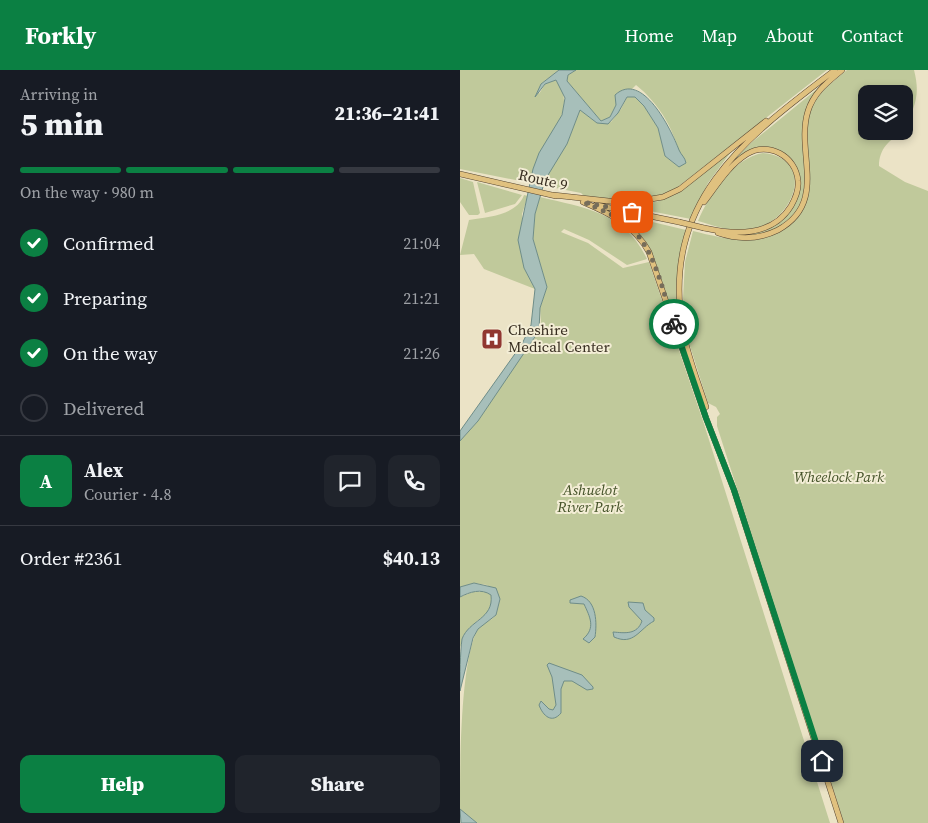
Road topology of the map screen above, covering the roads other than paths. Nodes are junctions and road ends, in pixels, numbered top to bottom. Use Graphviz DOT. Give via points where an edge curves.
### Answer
graph roads {
  1 [pos="835,70"];
  2 [pos="842,70"];
  3 [pos="787,107"];
  4 [pos="460,174"];
  5 [pos="553,195"];
  6 [pos="583,202"];
  7 [pos="697,210"];
  8 [pos="711,229"];
  9 [pos="721,458"];
  10 [pos="841,823"];
  1 -- 3 [label="highway"];
  2 -- 8 [label="highway" via="820,89 808,111 809,180 795,216 763,237 736,237"];
  3 -- 5 [label="highway" via="667,196 627,203"];
  3 -- 7 [label="highway" via="728,160"];
  4 -- 5 [label="highway, Route 9"];
  5 -- 6 [label="highway, Route 9"];
  6 -- 8 [label="highway, Route 9, bridge"];
  6 -- 9 [label="highway" via="625,223 644,244"];
  7 -- 8 [label="highway" via="724,175 753,151 768,149 778,152 794,167 798,182 796,194 789,209 777,221 750,232"];
  7 -- 9 [label="highway" via="685,248 680,309 688,352"];
  9 -- 10 [label="highway"];
}
